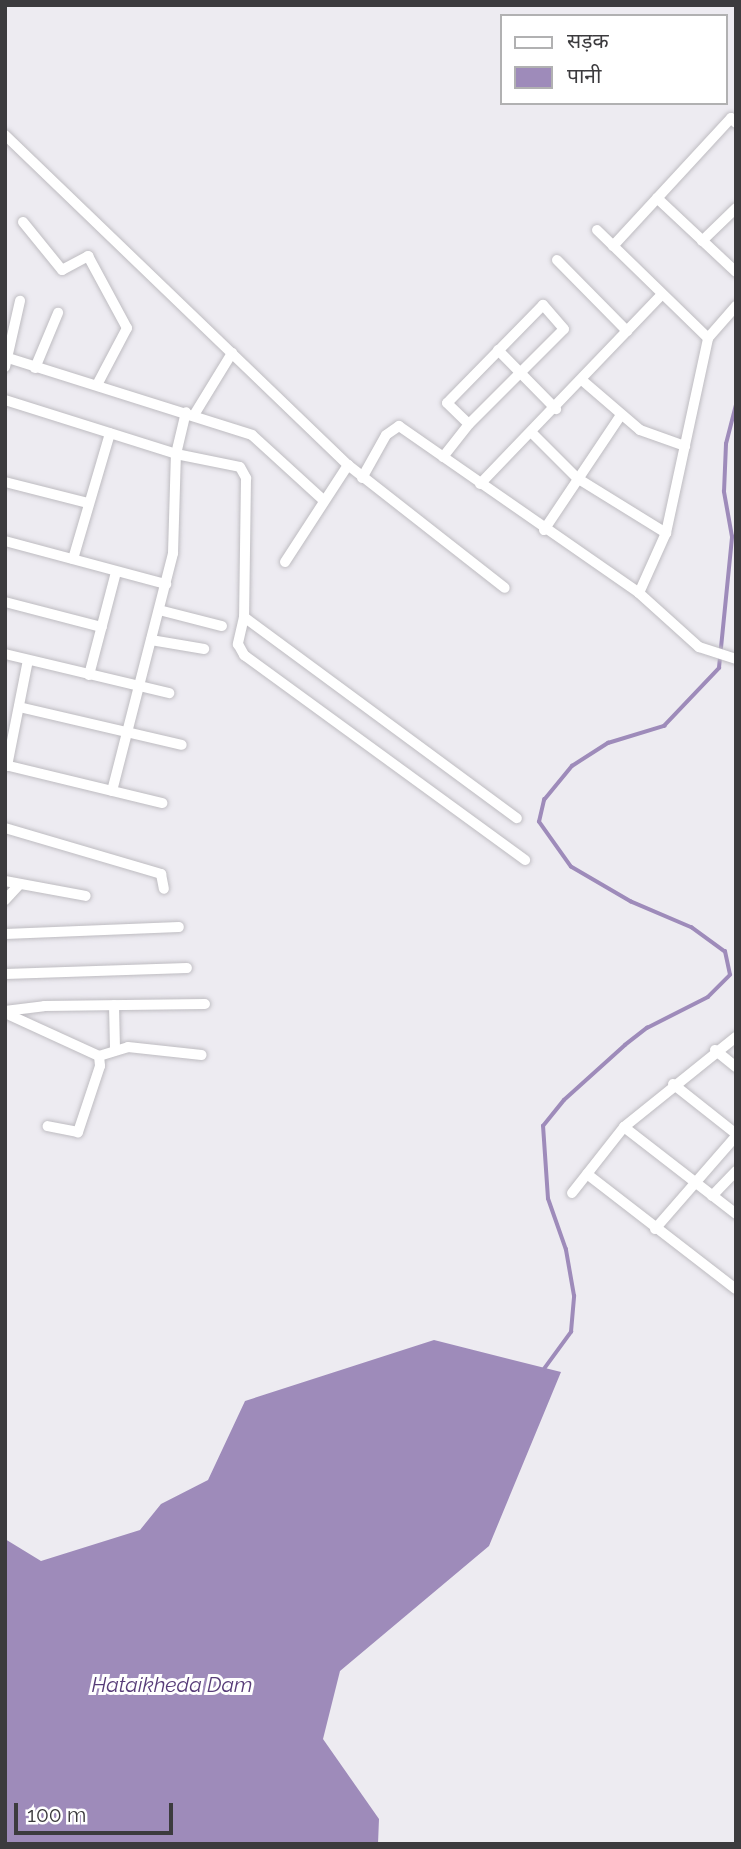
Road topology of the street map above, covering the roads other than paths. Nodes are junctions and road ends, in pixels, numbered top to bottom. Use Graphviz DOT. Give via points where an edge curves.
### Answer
graph roads {
  1 [pos="736,123"];
  2 [pos="5,135"];
  3 [pos="657,198"];
  4 [pos="736,208"];
  5 [pos="23,222"];
  6 [pos="597,230"];
  7 [pos="702,241"];
  8 [pos="613,246"];
  9 [pos="557,260"];
  10 [pos="736,272"];
  11 [pos="663,294"];
  12 [pos="20,300"];
  13 [pos="736,306"];
  14 [pos="58,313"];
  15 [pos="627,331"];
  16 [pos="708,338"];
  17 [pos="498,350"];
  18 [pos="232,353"];
  19 [pos="6,360"];
  20 [pos="35,368"];
  21 [pos="520,370"];
  22 [pos="583,381"];
  23 [pos="97,385"];
  24 [pos="5,400"];
  25 [pos="556,409"];
  26 [pos="190,413"];
  27 [pos="621,415"];
  28 [pos="469,424"];
  29 [pos="110,433"];
  30 [pos="532,433"];
  31 [pos="685,446"];
  32 [pos="176,454"];
  33 [pos="443,457"];
  34 [pos="348,465"];
  35 [pos="362,478"];
  36 [pos="577,478"];
  37 [pos="5,482"];
  38 [pos="480,484"];
  39 [pos="322,499"];
  40 [pos="88,503"];
  41 [pos="544,530"];
  42 [pos="666,533"];
  43 [pos="5,541"];
  44 [pos="73,559"];
  45 [pos="285,562"];
  46 [pos="116,572"];
  47 [pos="166,584"];
  48 [pos="505,588"];
  49 [pos="639,593"];
  50 [pos="5,603"];
  51 [pos="159,610"];
  52 [pos="244,618"];
  53 [pos="222,626"];
  54 [pos="102,627"];
  55 [pos="151,640"];
  56 [pos="204,649"];
  57 [pos="5,654"];
  58 [pos="736,659"];
  59 [pos="28,660"];
  60 [pos="89,675"];
  61 [pos="139,688"];
  62 [pos="169,693"];
  63 [pos="19,707"];
  64 [pos="126,731"];
  65 [pos="182,744"];
  66 [pos="6,765"];
  67 [pos="111,791"];
  68 [pos="162,803"];
  69 [pos="517,818"];
  70 [pos="5,828"];
  71 [pos="525,860"];
  72 [pos="5,881"];
  73 [pos="20,884"];
  74 [pos="164,889"];
  75 [pos="86,896"];
  76 [pos="5,900"];
  77 [pos="179,927"];
  78 [pos="5,934"];
  79 [pos="187,968"];
  80 [pos="5,974"];
  81 [pos="205,1004"];
  82 [pos="114,1005"];
  83 [pos="5,1012"];
  84 [pos="736,1037"];
  85 [pos="115,1050"];
  86 [pos="715,1050"];
  87 [pos="202,1055"];
  88 [pos="99,1056"];
  89 [pos="736,1067"];
  90 [pos="673,1084"];
  91 [pos="48,1126"];
  92 [pos="624,1127"];
  93 [pos="736,1135"];
  94 [pos="736,1171"];
  95 [pos="587,1174"];
  96 [pos="695,1182"];
  97 [pos="572,1194"];
  98 [pos="712,1196"];
  99 [pos="736,1214"];
  100 [pos="655,1229"];
  101 [pos="736,1289"];
  1 -- 3 [label="street" via="731,118"];
  2 -- 18 [label="street"];
  3 -- 7 [label="street"];
  3 -- 8 [label="street"];
  4 -- 7 [label="street"];
  5 -- 23 [label="street" via="62,270 88,256 127,328"];
  6 -- 8 [label="street"];
  7 -- 10 [label="street"];
  8 -- 11 [label="street"];
  9 -- 15 [label="street"];
  11 -- 15 [label="street"];
  11 -- 16 [label="street"];
  12 -- 19 [label="street"];
  13 -- 16 [label="street"];
  14 -- 20 [label="street"];
  15 -- 22 [label="street"];
  16 -- 31 [label="street"];
  17 -- 21 [label="street"];
  17 -- 21 [label="street" via="543,305 564,330"];
  17 -- 28 [label="street" via="447,403"];
  18 -- 26 [label="street"];
  18 -- 34 [label="street"];
  19 -- 20 [label="street"];
  20 -- 23 [label="street"];
  21 -- 25 [label="street"];
  21 -- 28 [label="street"];
  22 -- 25 [label="street"];
  22 -- 27 [label="street"];
  23 -- 26 [label="street"];
  24 -- 29 [label="street"];
  25 -- 30 [label="street"];
  26 -- 32 [label="street"];
  26 -- 39 [label="street" via="252,435"];
  27 -- 31 [label="street" via="640,430"];
  27 -- 36 [label="street"];
  28 -- 33 [label="street"];
  29 -- 32 [label="street"];
  29 -- 40 [label="street"];
  30 -- 36 [label="street"];
  30 -- 38 [label="street"];
  31 -- 42 [label="street"];
  32 -- 47 [label="street" via="173,554"];
  32 -- 52 [label="street" via="240,467 246,478"];
  33 -- 35 [label="street" via="399,426 386,435"];
  33 -- 38 [label="street"];
  34 -- 35 [label="street"];
  34 -- 39 [label="street"];
  35 -- 48 [label="street"];
  36 -- 41 [label="street"];
  36 -- 42 [label="street"];
  37 -- 40 [label="street"];
  38 -- 41 [label="street"];
  39 -- 45 [label="street"];
  40 -- 44 [label="street"];
  41 -- 49 [label="street"];
  42 -- 49 [label="street"];
  43 -- 44 [label="street"];
  44 -- 46 [label="street"];
  46 -- 47 [label="street"];
  46 -- 54 [label="street"];
  47 -- 51 [label="street"];
  49 -- 58 [label="street" via="699,646"];
  50 -- 54 [label="street"];
  51 -- 53 [label="street"];
  51 -- 55 [label="street"];
  52 -- 69 [label="street"];
  52 -- 71 [label="street" via="237,644 244,655"];
  54 -- 60 [label="street"];
  55 -- 56 [label="street"];
  55 -- 61 [label="street"];
  57 -- 59 [label="street"];
  59 -- 60 [label="street"];
  59 -- 63 [label="street"];
  60 -- 61 [label="street"];
  61 -- 62 [label="street"];
  61 -- 64 [label="street"];
  63 -- 64 [label="street"];
  63 -- 66 [label="street"];
  64 -- 65 [label="street"];
  64 -- 67 [label="street"];
  66 -- 67 [label="street"];
  67 -- 68 [label="street"];
  70 -- 74 [label="street" via="152,870 161,874"];
  72 -- 73 [label="street"];
  73 -- 75 [label="street"];
  73 -- 76 [label="street"];
  77 -- 78 [label="street"];
  79 -- 80 [label="street"];
  81 -- 82 [label="street"];
  82 -- 83 [label="street"];
  82 -- 85 [label="street"];
  83 -- 88 [label="street"];
  84 -- 86 [label="street"];
  85 -- 87 [label="street" via="128,1047"];
  85 -- 88 [label="street"];
  86 -- 89 [label="street"];
  86 -- 90 [label="street"];
  88 -- 91 [label="street" via="100,1066 78,1132"];
  90 -- 92 [label="street"];
  90 -- 93 [label="street"];
  92 -- 95 [label="street"];
  92 -- 96 [label="street"];
  93 -- 96 [label="street"];
  94 -- 98 [label="street"];
  95 -- 97 [label="street"];
  95 -- 100 [label="street"];
  96 -- 98 [label="street"];
  96 -- 100 [label="street"];
  98 -- 99 [label="street"];
  100 -- 101 [label="street"];
}
